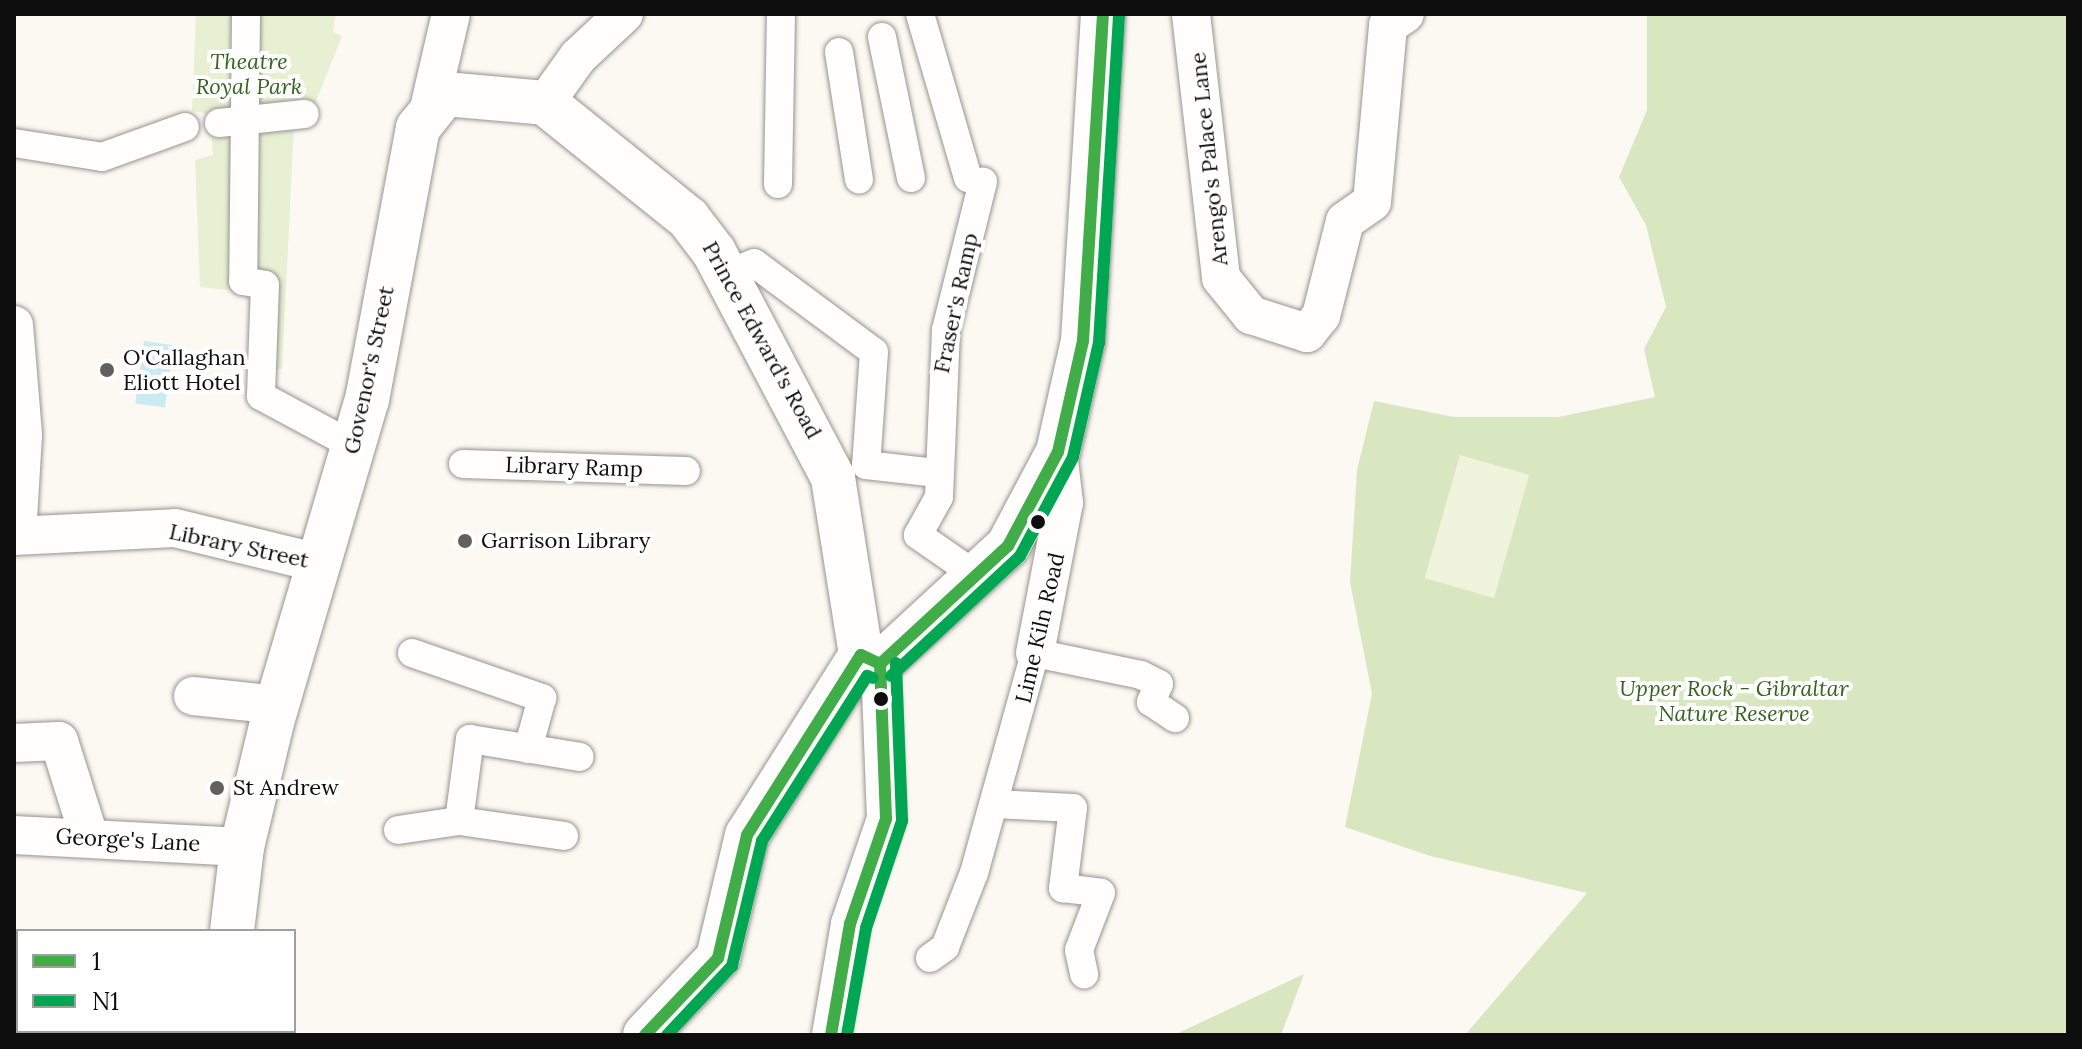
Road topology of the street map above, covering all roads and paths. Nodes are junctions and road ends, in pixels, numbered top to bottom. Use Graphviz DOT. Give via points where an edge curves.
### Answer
graph roads {
  1 [pos="246,14"];
  2 [pos="451,14"];
  3 [pos="624,14"];
  4 [pos="781,14"];
  5 [pos="920,14"];
  6 [pos="1103,14"];
  7 [pos="1191,14"];
  8 [pos="1405,14"];
  9 [pos="882,37"];
  10 [pos="839,52"];
  11 [pos="545,103"];
  12 [pos="430,104"];
  13 [pos="305,114"];
  14 [pos="232,121"];
  15 [pos="185,127"];
  16 [pos="14,143"];
  17 [pos="911,178"];
  18 [pos="859,179"];
  19 [pos="778,184"];
  20 [pos="726,274"];
  21 [pos="14,325"];
  22 [pos="354,446"];
  23 [pos="1058,452"];
  24 [pos="463,464"];
  25 [pos="686,471"];
  26 [pos="849,472"];
  27 [pos="936,473"];
  28 [pos="16,536"];
  29 [pos="319,563"];
  30 [pos="977,576"];
  31 [pos="412,653"];
  32 [pos="1035,653"];
  33 [pos="861,655"];
  34 [pos="193,696"];
  35 [pos="275,714"];
  36 [pos="1175,718"];
  37 [pos="14,743"];
  38 [pos="528,749"];
  39 [pos="580,757"];
  40 [pos="995,804"];
  41 [pos="459,821"];
  42 [pos="398,830"];
  43 [pos="14,835"];
  44 [pos="89,836"];
  45 [pos="564,836"];
  46 [pos="242,847"];
  47 [pos="232,929"];
  48 [pos="930,958"];
  49 [pos="1084,974"];
  50 [pos="645,1035"];
  51 [pos="831,1035"];
  1 -- 14 [label="street"];
  2 -- 12 [label="street, Govenor's Street"];
  3 -- 11 [label="street" via="578,57"];
  4 -- 19 [label="street"];
  5 -- 27 [label="street, Fraser's Ramp" via="976,180 946,330"];
  6 -- 23 [label="street" via="1083,341"];
  7 -- 8 [label="street, Arengo's Palace Lane" via="1221,278 1251,315 1307,333 1321,316 1345,221 1372,202 1388,25"];
  9 -- 17 [label="street"];
  10 -- 18 [label="street"];
  11 -- 12 [label="street" via="445,94"];
  11 -- 20 [label="street, Prince Edward's Road" via="702,230"];
  12 -- 22 [label="street, Govenor's Street" via="411,151"];
  13 -- 14 [label="street"];
  14 -- 22 [label="street" via="243,281 265,285 261,396"];
  15 -- 16 [label="street" via="102,157"];
  20 -- 26 [label="street, Prince Edward's Road"];
  20 -- 26 [label="street" via="754,263 874,352"];
  21 -- 28 [label="street" via="23,435"];
  22 -- 29 [label="street, Govenor's Street"];
  23 -- 30 [label="street" via="1008,546"];
  23 -- 32 [label="street, Lime Kiln Road" via="1067,477"];
  24 -- 25 [label="street, Library Ramp"];
  26 -- 27 [label="street"];
  26 -- 33 [label="street, Prince Edward's Road"];
  27 -- 30 [label="street, Fraser's Ramp" via="939,497 918,535"];
  28 -- 29 [label="street, Library Street" via="175,528"];
  29 -- 35 [label="street, Govenor's Street"];
  30 -- 33 [label="street"];
  31 -- 38 [label="street" via="542,698"];
  32 -- 36 [label="street" via="1141,675 1159,684 1151,702"];
  32 -- 40 [label="street, Lime Kiln Road"];
  33 -- 50 [label="street" via="747,835 718,958"];
  33 -- 51 [label="street" via="886,819 850,924"];
  34 -- 35 [label="street"];
  35 -- 46 [label="street, Govenor's Street"];
  37 -- 44 [label="street" via="59,741"];
  38 -- 39 [label="street"];
  38 -- 41 [label="street" via="470,739"];
  40 -- 48 [label="street, Lime Kiln Road" via="945,947"];
  40 -- 49 [label="street" via="1073,808 1063,888 1101,893 1079,950"];
  41 -- 42 [label="street"];
  41 -- 45 [label="street"];
  43 -- 44 [label="street, George's Lane"];
  44 -- 46 [label="street, George's Lane"];
  46 -- 47 [label="street, Govenor's Street"];
}
